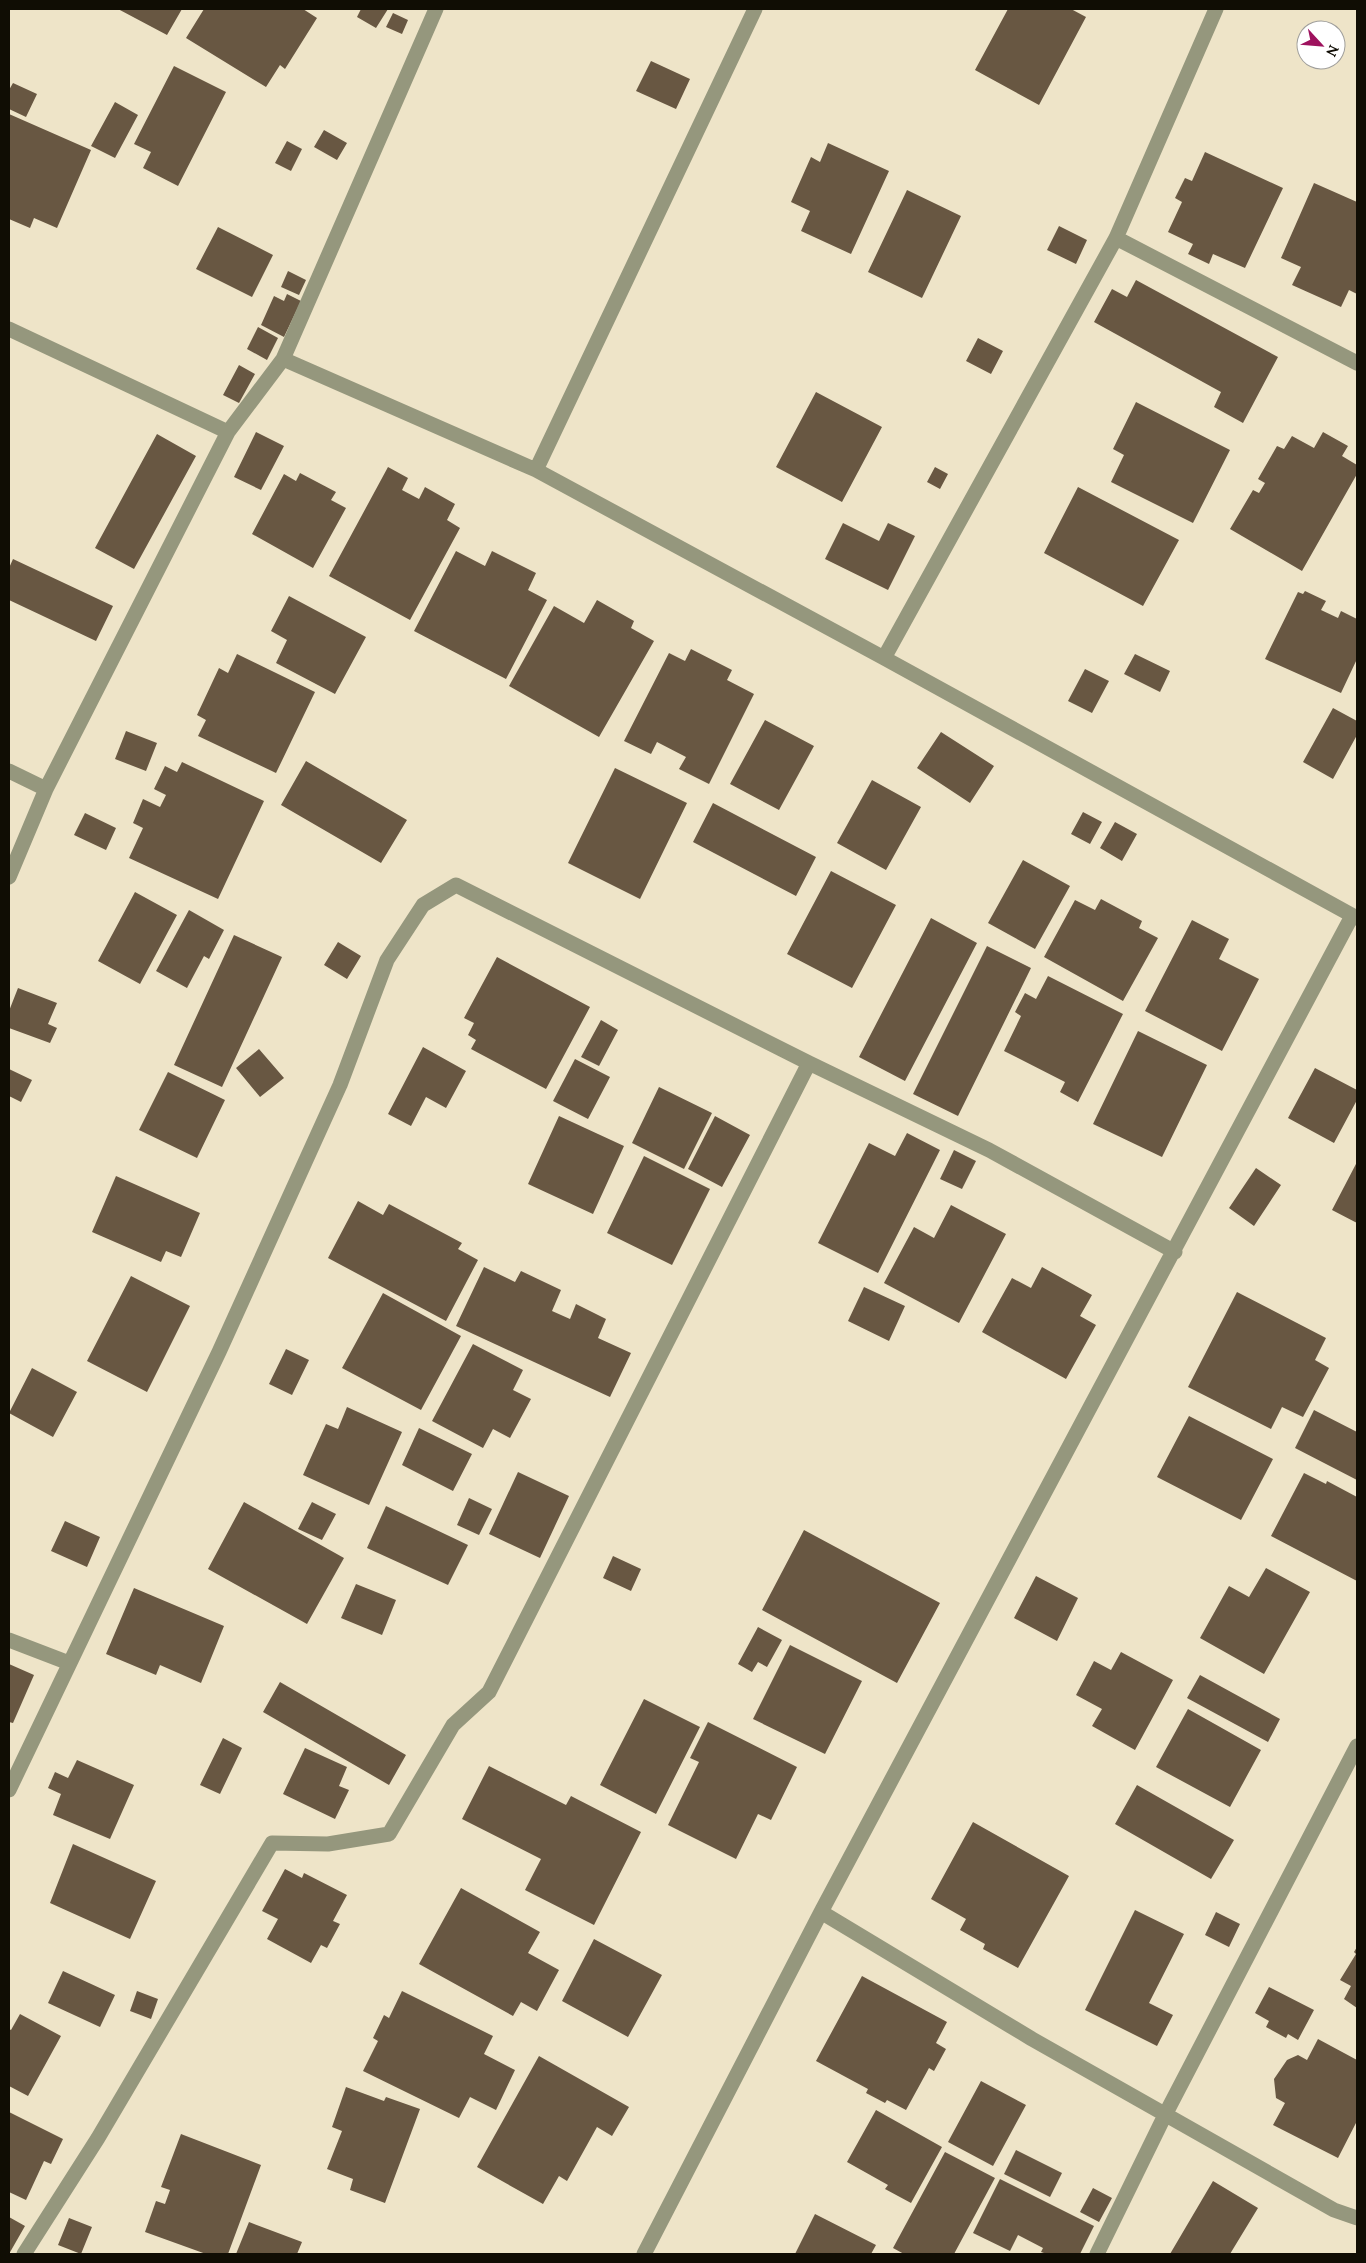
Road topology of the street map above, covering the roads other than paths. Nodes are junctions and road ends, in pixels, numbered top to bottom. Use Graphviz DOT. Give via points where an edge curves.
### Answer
graph roads {
  1 [pos="436,9"];
  2 [pos="755,9"];
  3 [pos="1216,9"];
  4 [pos="1116,238"];
  5 [pos="9,329"];
  6 [pos="283,360"];
  7 [pos="1357,363"];
  8 [pos="228,432"];
  9 [pos="536,470"];
  10 [pos="884,658"];
  11 [pos="9,770"];
  12 [pos="46,789"];
  13 [pos="9,877"];
  14 [pos="1355,917"];
  15 [pos="809,1063"];
  16 [pos="1175,1252"];
  17 [pos="9,1640"];
  18 [pos="69,1663"];
  19 [pos="1357,1746"];
  20 [pos="9,1790"];
  21 [pos="821,1912"];
  22 [pos="1164,2115"];
  23 [pos="1357,2218"];
  24 [pos="24,2254"];
  25 [pos="644,2254"];
  26 [pos="1097,2254"];
  1 -- 6 [label="street"];
  2 -- 9 [label="street"];
  3 -- 4 [label="street"];
  4 -- 7 [label="street"];
  4 -- 10 [label="street"];
  5 -- 8 [label="street"];
  6 -- 8 [label="street"];
  6 -- 9 [label="street"];
  8 -- 12 [label="street"];
  9 -- 10 [label="street"];
  10 -- 14 [label="street"];
  11 -- 12 [label="street"];
  12 -- 13 [label="street"];
  14 -- 16 [label="street"];
  15 -- 16 [label="street" via="989,1150"];
  15 -- 18 [label="street" via="456,885 423,905 387,960 324,1121 219,1352"];
  15 -- 24 [label="street" via="489,1692 453,1725 389,1834 328,1844 272,1843 98,2138"];
  16 -- 21 [label="street"];
  17 -- 18 [label="street"];
  18 -- 20 [label="street"];
  19 -- 22 [label="street"];
  21 -- 22 [label="street"];
  21 -- 25 [label="street"];
  22 -- 23 [label="street" via="1334,2210"];
  22 -- 26 [label="street"];
}
